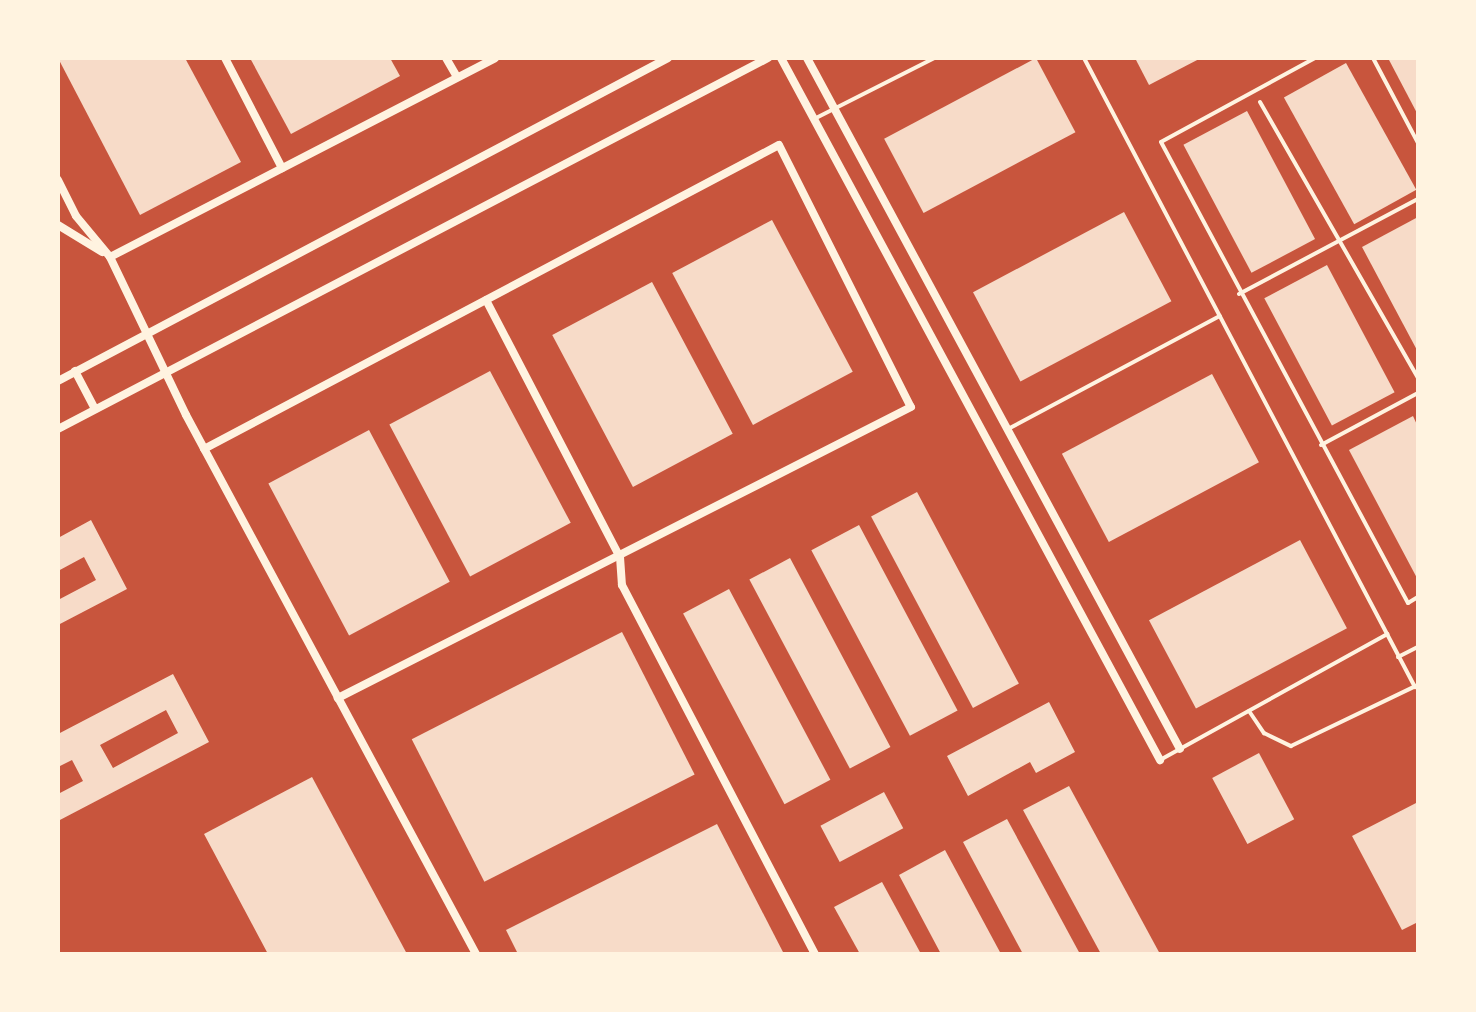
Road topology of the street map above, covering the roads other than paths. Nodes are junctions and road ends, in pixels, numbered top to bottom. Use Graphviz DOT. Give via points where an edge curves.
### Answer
graph roads {
  1 [pos="224,58"];
  2 [pos="446,58"];
  3 [pos="495,58"];
  4 [pos="668,58"];
  5 [pos="768,58"];
  6 [pos="781,58"];
  7 [pos="808,58"];
  8 [pos="934,58"];
  9 [pos="1084,58"];
  10 [pos="1315,58"];
  11 [pos="1373,58"];
  12 [pos="457,77"];
  13 [pos="1260,102"];
  14 [pos="834,108"];
  15 [pos="814,119"];
  16 [pos="1418,143"];
  17 [pos="282,168"];
  18 [pos="58,180"];
  19 [pos="1418,199"];
  20 [pos="58,224"];
  21 [pos="110,257"];
  22 [pos="1239,294"];
  23 [pos="486,300"];
  24 [pos="1220,316"];
  25 [pos="148,333"];
  26 [pos="168,370"];
  27 [pos="75,371"];
  28 [pos="1418,378"];
  29 [pos="58,380"];
  30 [pos="1418,393"];
  31 [pos="95,409"];
  32 [pos="58,429"];
  33 [pos="1008,429"];
  34 [pos="1320,445"];
  35 [pos="204,449"];
  36 [pos="620,558"];
  37 [pos="1418,598"];
  38 [pos="1387,634"];
  39 [pos="1418,647"];
  40 [pos="1398,657"];
  41 [pos="1416,686"];
  42 [pos="338,698"];
  43 [pos="1249,711"];
  44 [pos="1180,749"];
  45 [pos="1160,760"];
  46 [pos="476,954"];
  47 [pos="815,954"];
  1 -- 17 [label="street"];
  2 -- 12 [label="street"];
  3 -- 12 [label="street"];
  4 -- 25 [label="street"];
  5 -- 26 [label="street"];
  6 -- 15 [label="street"];
  7 -- 14 [label="street"];
  8 -- 14 [label="lane"];
  9 -- 24 [label="lane"];
  10 -- 22 [label="lane" via="1160,142"];
  11 -- 16 [label="lane"];
  12 -- 17 [label="street"];
  13 -- 28 [label="lane"];
  14 -- 15 [label="lane"];
  14 -- 33 [label="street"];
  15 -- 45 [label="street"];
  17 -- 21 [label="street"];
  18 -- 21 [label="street" via="76,216"];
  19 -- 22 [label="lane"];
  20 -- 21 [label="street"];
  21 -- 25 [label="street"];
  22 -- 34 [label="lane"];
  23 -- 35 [label="street"];
  23 -- 36 [label="street"];
  23 -- 36 [label="street" via="779,145 912,407"];
  24 -- 33 [label="lane"];
  24 -- 38 [label="lane"];
  25 -- 26 [label="street"];
  25 -- 27 [label="street"];
  26 -- 31 [label="street"];
  26 -- 35 [label="street"];
  27 -- 29 [label="street"];
  27 -- 31 [label="street"];
  30 -- 34 [label="lane"];
  31 -- 32 [label="street"];
  33 -- 44 [label="street"];
  34 -- 37 [label="lane" via="1408,603"];
  35 -- 42 [label="street"];
  36 -- 42 [label="street"];
  36 -- 47 [label="street" via="622,585"];
  38 -- 40 [label="lane"];
  38 -- 43 [label="lane"];
  39 -- 40 [label="lane"];
  40 -- 41 [label="lane"];
  41 -- 43 [label="lane" via="1291,746 1264,732"];
  42 -- 46 [label="street"];
  43 -- 44 [label="lane"];
  44 -- 45 [label="lane"];
}
